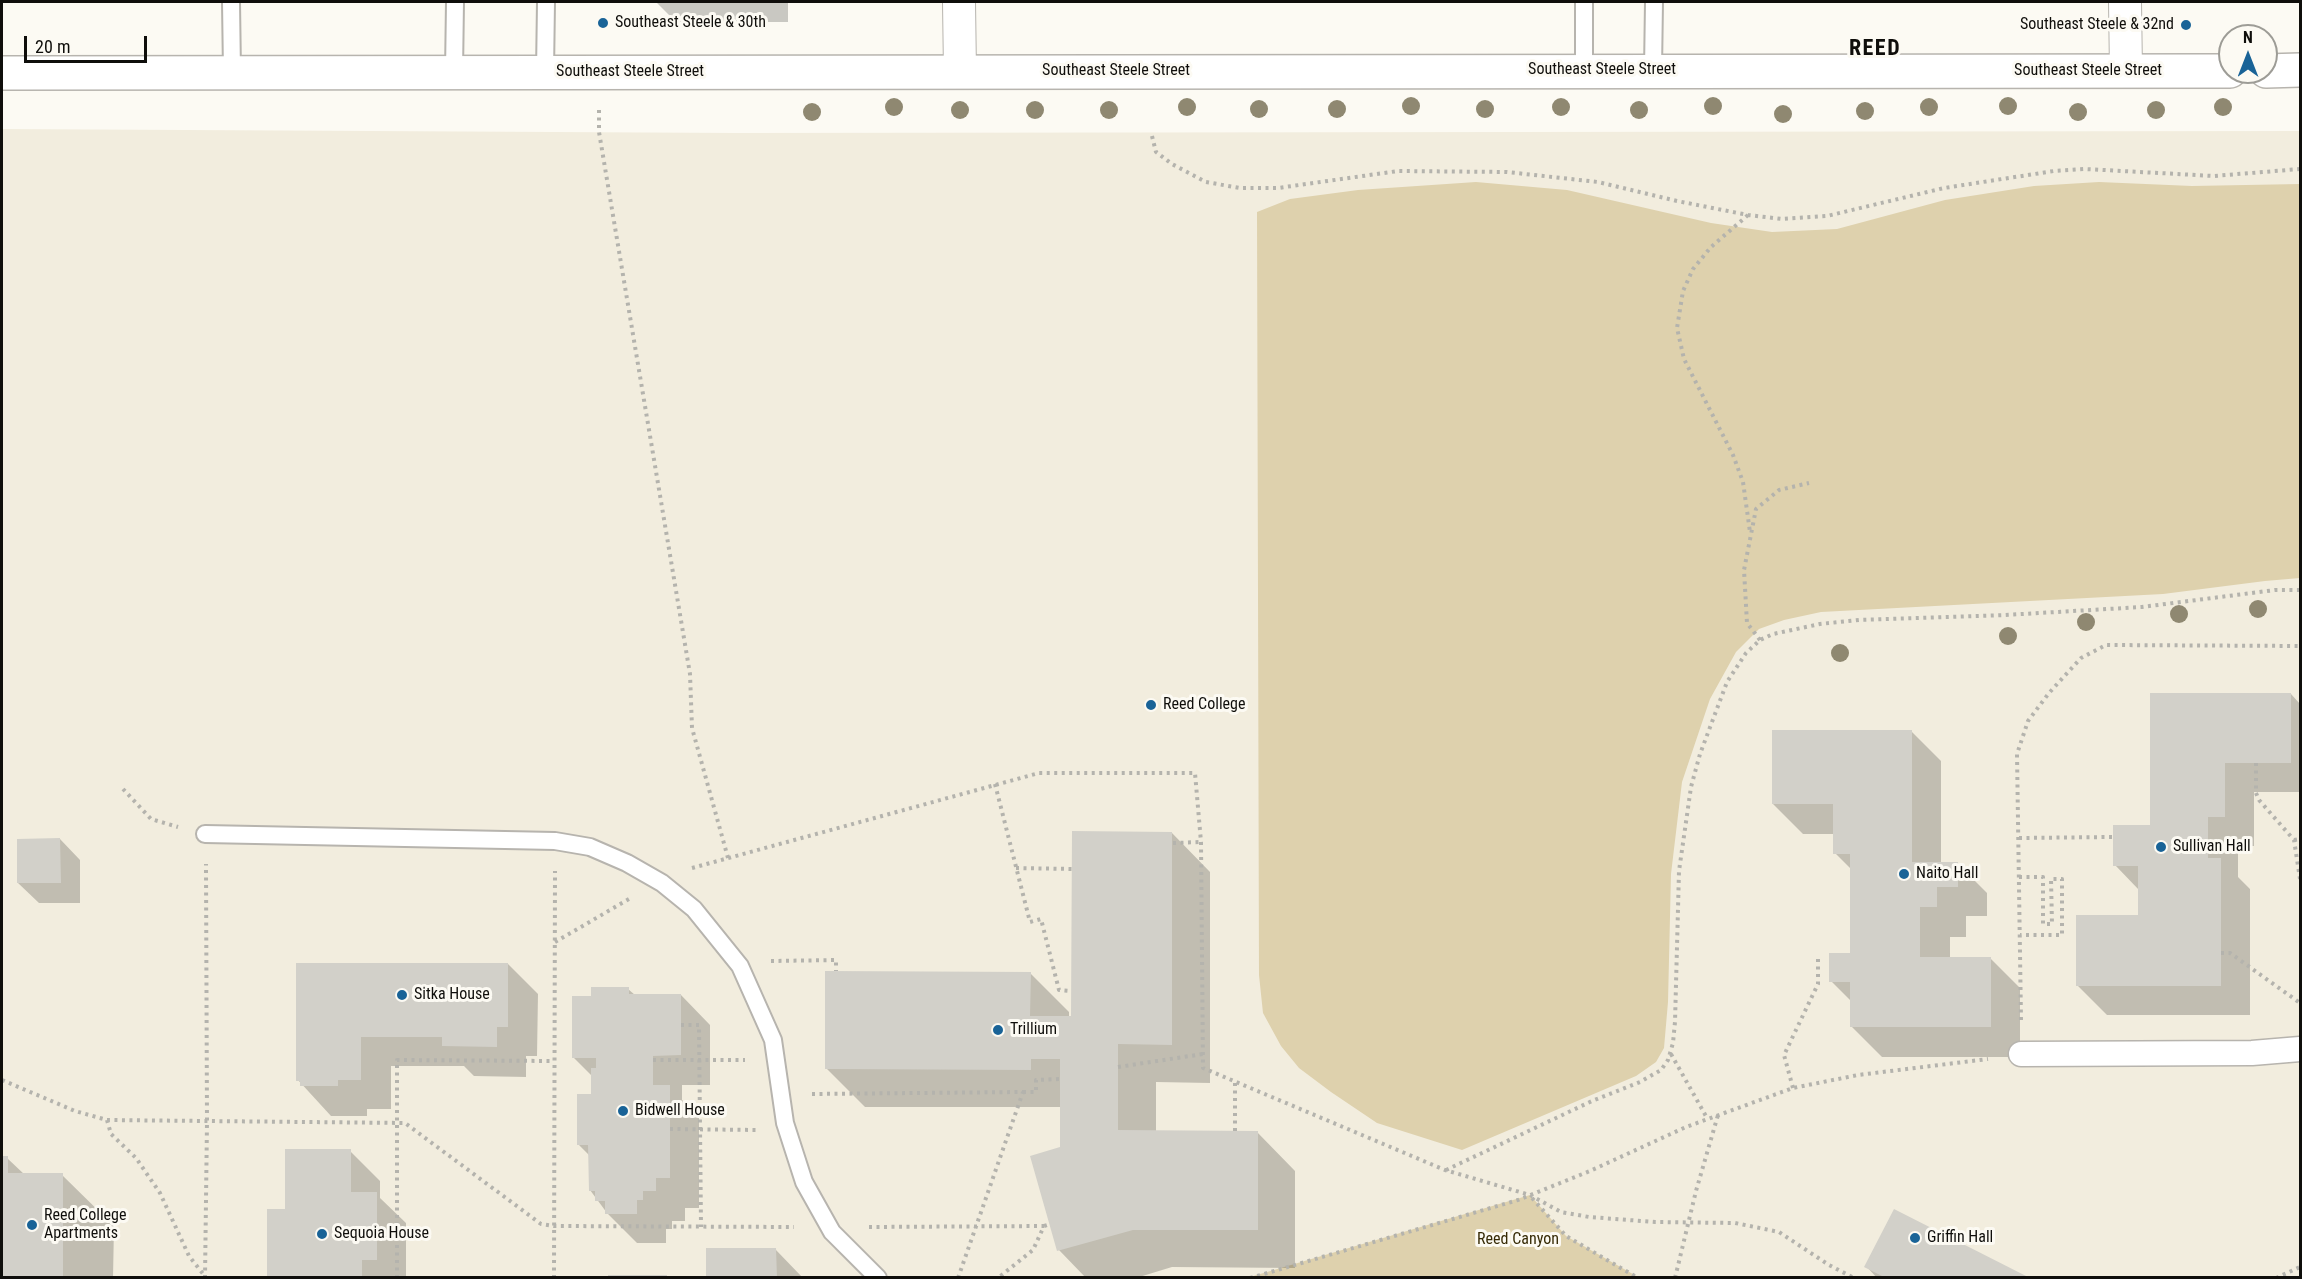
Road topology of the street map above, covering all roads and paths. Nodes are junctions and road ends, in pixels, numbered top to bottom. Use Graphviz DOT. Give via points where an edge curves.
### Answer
graph roads {
  1 [pos="231,2"];
  2 [pos="455,2"];
  3 [pos="546,2"];
  4 [pos="959,2"];
  5 [pos="1584,2"];
  6 [pos="1654,2"];
  7 [pos="2126,2"];
  8 [pos="1584,70"];
  9 [pos="1653,70"];
  10 [pos="2278,70"];
  11 [pos="2301,70"];
  12 [pos="2126,71"];
  13 [pos="2218,71"];
  14 [pos="232,72"];
  15 [pos="454,72"];
  16 [pos="545,72"];
  17 [pos="960,72"];
  18 [pos="2,73"];
  19 [pos="598,73"];
  20 [pos="1152,136"];
  21 [pos="2301,169"];
  22 [pos="1748,215"];
  23 [pos="1809,483"];
  24 [pos="1750,532"];
  25 [pos="2301,590"];
  26 [pos="1760,640"];
  27 [pos="2301,646"];
  28 [pos="2256,762"];
  29 [pos="995,784"];
  30 [pos="123,789"];
  31 [pos="205,834"];
  32 [pos="2113,837"];
  33 [pos="2019,838"];
  34 [pos="2301,839"];
  35 [pos="2294,840"];
  36 [pos="555,841"];
  37 [pos="1201,842"];
  38 [pos="1173,843"];
  39 [pos="728,858"];
  40 [pos="1016,868"];
  41 [pos="1072,869"];
  42 [pos="2019,877"];
  43 [pos="2301,879"];
  44 [pos="658,881"];
  45 [pos="2020,935"];
  46 [pos="555,942"];
  47 [pos="2221,952"];
  48 [pos="1818,955"];
  49 [pos="740,966"];
  50 [pos="836,971"];
  51 [pos="1071,991"];
  52 [pos="2301,1003"];
  53 [pos="681,1025"];
  54 [pos="2301,1049"];
  55 [pos="1671,1053"];
  56 [pos="1203,1054"];
  57 [pos="2021,1054"];
  58 [pos="653,1060"];
  59 [pos="699,1060"];
  60 [pos="776,1060"];
  61 [pos="555,1061"];
  62 [pos="1118,1067"];
  63 [pos="1060,1079"];
  64 [pos="2,1080"];
  65 [pos="1235,1082"];
  66 [pos="1793,1088"];
  67 [pos="1023,1092"];
  68 [pos="781,1095"];
  69 [pos="1718,1114"];
  70 [pos="1707,1119"];
  71 [pos="107,1120"];
  72 [pos="207,1122"];
  73 [pos="397,1123"];
  74 [pos="670,1129"];
  75 [pos="700,1129"];
  76 [pos="788,1130"];
  77 [pos="1234,1131"];
  78 [pos="1445,1170"];
  79 [pos="1530,1195"];
  80 [pos="826,1221"];
  81 [pos="1689,1221"];
  82 [pos="1050,1224"];
  83 [pos="554,1226"];
  84 [pos="1044,1226"];
  85 [pos="701,1227"];
  86 [pos="975,1227"];
  87 [pos="2301,1267"];
  88 [pos="205,1277"];
  89 [pos="397,1278"];
  90 [pos="554,1278"];
  91 [pos="878,1278"];
  92 [pos="958,1278"];
  93 [pos="998,1278"];
  94 [pos="1250,1278"];
  95 [pos="1638,1278"];
  96 [pos="1675,1278"];
  97 [pos="1854,1278"];
  98 [pos="2276,1278"];
  1 -- 14 [label="lane"];
  2 -- 15 [label="lane"];
  3 -- 16 [label="lane"];
  4 -- 17 [label="street"];
  5 -- 8 [label="lane"];
  6 -- 9 [label="lane"];
  7 -- 12 [label="street"];
  8 -- 9 [label="street, Southeast Steele Street"];
  8 -- 17 [label="street, Southeast Steele Street"];
  9 -- 12 [label="street, Southeast Steele Street"];
  10 -- 11 [label="street"];
  12 -- 13 [label="street, Southeast Steele Street"];
  14 -- 15 [label="street, Southeast Steele Street"];
  14 -- 18 [label="street, Southeast Steele Street"];
  15 -- 16 [label="street, Southeast Steele Street"];
  16 -- 19 [label="street, Southeast Steele Street"];
  17 -- 19 [label="street, Southeast Steele Street"];
  19 -- 39 [label="path" via="599,132 690,674 692,728"];
  20 -- 22 [label="path" via="1156,152 1172,164 1206,182 1240,188 1278,188 1398,171 1507,172 1598,182"];
  21 -- 22 [label="path" via="2214,176 2054,171 1954,186 1827,216 1782,219"];
  22 -- 24 [label="path" via="1711,247 1693,269 1683,291 1677,328 1684,359 1733,454 1743,482"];
  23 -- 24 [label="path" via="1779,489 1766,499 1756,509"];
  24 -- 26 [label="path" via="1744,570 1745,596 1748,623"];
  25 -- 26 [label="path" via="2142,607 1859,620 1820,624"];
  26 -- 55 [label="path" via="1727,682 1691,786 1679,871"];
  27 -- 33 [label="path" via="2106,645 2081,658 2028,721 2017,754"];
  28 -- 35 [label="path" via="2259,800"];
  29 -- 37 [label="path" via="1039,773 1195,773"];
  29 -- 39 [label="path"];
  29 -- 40 [label="path"];
  30 -- 31 [label="path" via="151,819"];
  31 -- 36 [label="lane"];
  31 -- 72 [label="path"];
  32 -- 33 [label="path"];
  33 -- 42 [label="path"];
  34 -- 35 [label="path"];
  35 -- 43 [label="path"];
  36 -- 44 [label="lane" via="590,847"];
  36 -- 46 [label="path"];
  37 -- 38 [label="path"];
  37 -- 56 [label="path"];
  39 -- 44 [label="path"];
  40 -- 41 [label="path"];
  40 -- 51 [label="path" via="1030,922 1041,919 1059,990"];
  42 -- 45 [label="path"];
  42 -- 45 [label="path" via="2043,877 2043,924 2052,924 2051,879 2062,879 2062,935"];
  44 -- 46 [label="path"];
  44 -- 49 [label="lane" via="694,909"];
  45 -- 57 [label="path"];
  46 -- 61 [label="path"];
  47 -- 52 [label="path" via="2230,952"];
  48 -- 66 [label="path" via="1818,984 1784,1055"];
  49 -- 50 [label="path" via="759,961 836,960"];
  49 -- 60 [label="lane" via="773,1040"];
  53 -- 59 [label="path" via="699,1025"];
  54 -- 57 [label="street" via="2252,1053"];
  55 -- 70 [label="path"];
  55 -- 78 [label="path" via="1661,1070 1640,1082"];
  56 -- 62 [label="path"];
  56 -- 65 [label="path" via="1203,1068"];
  57 -- 66 [label="path" via="1858,1075"];
  58 -- 59 [label="path"];
  59 -- 60 [label="path"];
  59 -- 75 [label="path"];
  60 -- 68 [label="lane"];
  61 -- 73 [label="path" via="397,1060"];
  61 -- 83 [label="path"];
  63 -- 67 [label="path" via="1036,1080 1036,1092"];
  64 -- 71 [label="path"];
  65 -- 77 [label="path"];
  65 -- 78 [label="path"];
  66 -- 69 [label="path"];
  67 -- 68 [label="path"];
  67 -- 86 [label="path"];
  68 -- 76 [label="lane"];
  69 -- 70 [label="path"];
  69 -- 81 [label="path"];
  70 -- 79 [label="path"];
  71 -- 72 [label="path"];
  71 -- 88 [label="path" via="111,1134 136,1158 160,1192 189,1256"];
  72 -- 73 [label="path"];
  72 -- 88 [label="path"];
  73 -- 83 [label="path" via="405,1123 541,1224"];
  73 -- 89 [label="path"];
  74 -- 75 [label="path"];
  75 -- 76 [label="path"];
  75 -- 85 [label="path"];
  76 -- 80 [label="lane" via="804,1182"];
  78 -- 79 [label="path"];
  79 -- 81 [label="path" via="1561,1212 1589,1217"];
  79 -- 94 [label="path"];
  79 -- 95 [label="path" via="1566,1236"];
  80 -- 85 [label="path" via="809,1228"];
  80 -- 86 [label="path"];
  80 -- 91 [label="lane"];
  81 -- 96 [label="path"];
  81 -- 97 [label="path" via="1735,1223 1779,1232"];
  82 -- 84 [label="path"];
  83 -- 85 [label="path"];
  83 -- 90 [label="path"];
  84 -- 86 [label="path"];
  84 -- 93 [label="path" via="1033,1250"];
  86 -- 92 [label="path"];
  87 -- 98 [label="path"];
}
